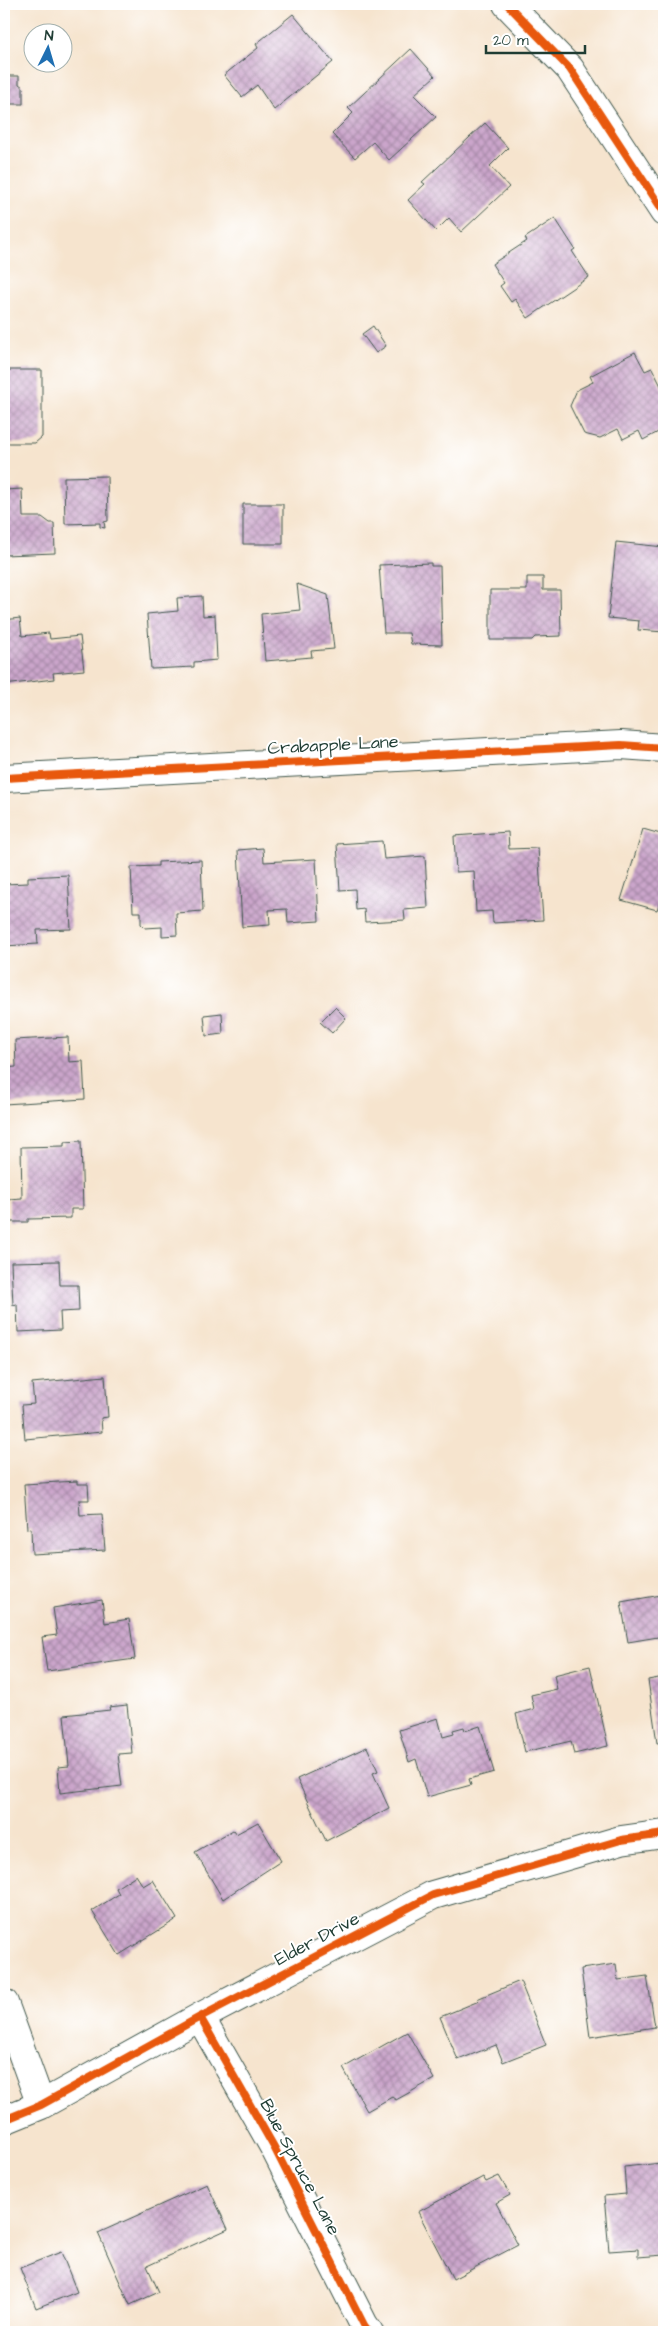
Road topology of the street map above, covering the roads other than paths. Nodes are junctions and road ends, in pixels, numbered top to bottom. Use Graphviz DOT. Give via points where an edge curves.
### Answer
graph roads {
  1 [pos="507,4"];
  2 [pos="664,212"];
  3 [pos="664,748"];
  4 [pos="4,778"];
  5 [pos="664,1834"];
  6 [pos="4,2003"];
  7 [pos="200,2017"];
  8 [pos="41,2105"];
  9 [pos="4,2120"];
  10 [pos="370,2332"];
  1 -- 2 [label="street" via="570,69"];
  3 -- 4 [label="street, Crabapple Lane" via="621,745"];
  5 -- 7 [label="street, Elder Drive" via="621,1840 433,1895"];
  6 -- 8 [label="street"];
  7 -- 8 [label="street, Elder Drive"];
  7 -- 10 [label="street, Blue Spruce Lane" via="274,2147"];
  8 -- 9 [label="street, Elder Drive"];
}
